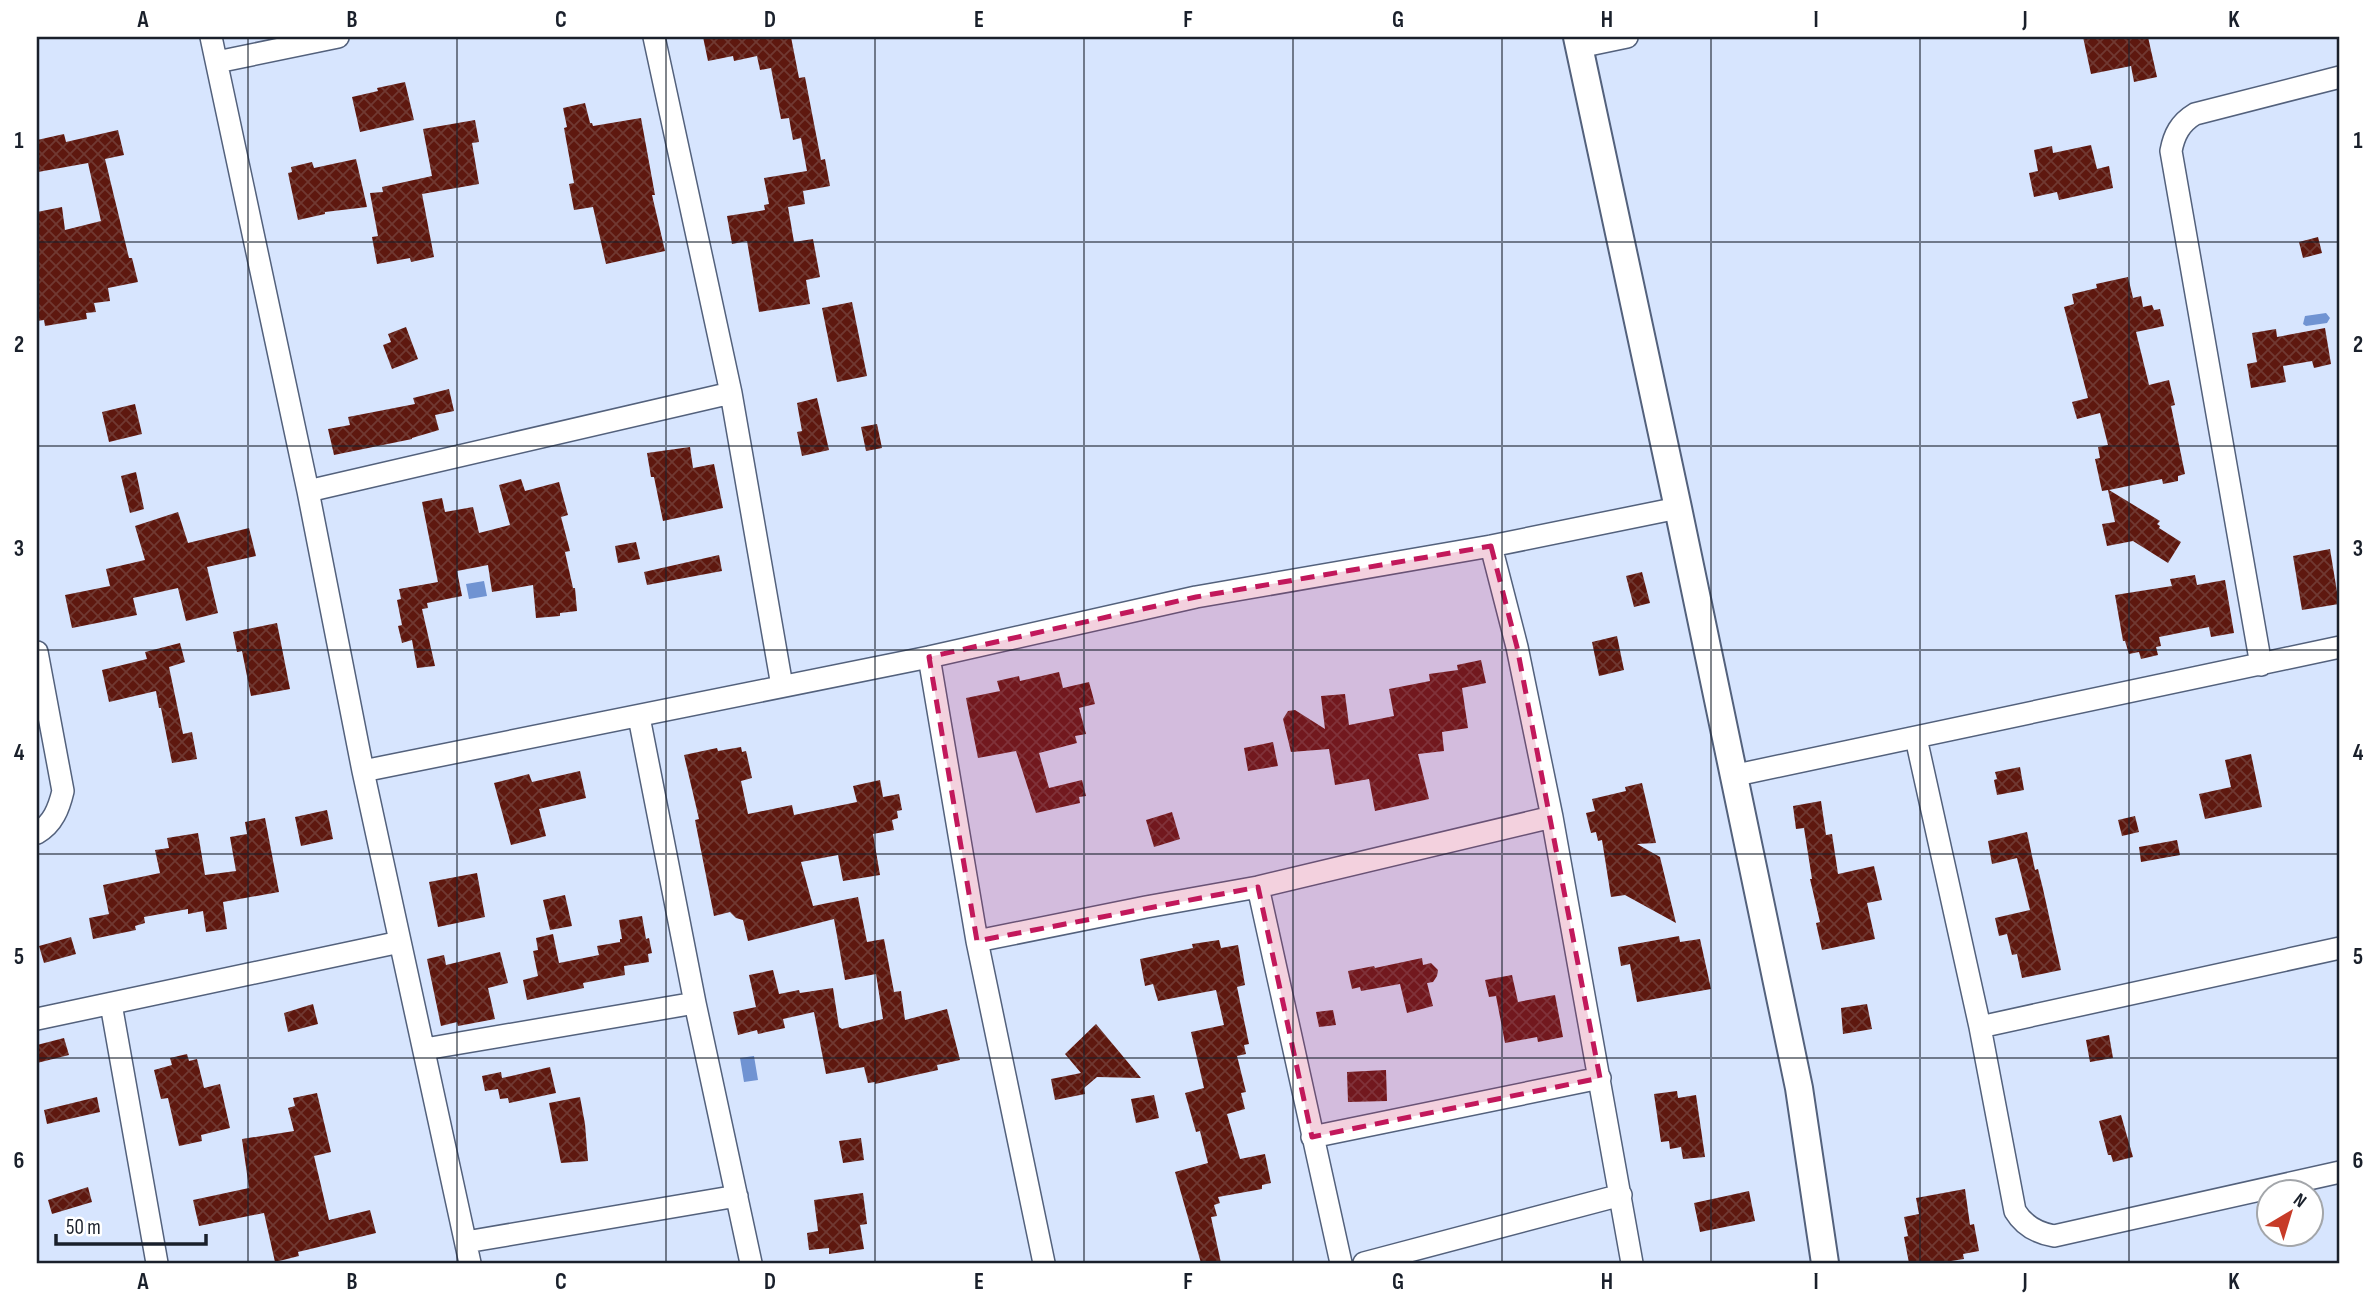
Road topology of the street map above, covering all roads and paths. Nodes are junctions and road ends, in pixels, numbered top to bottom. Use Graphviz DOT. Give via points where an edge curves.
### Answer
graph roads {
  1 [pos="211,37"];
  2 [pos="338,37"];
  3 [pos="654,37"];
  4 [pos="1627,37"];
  5 [pos="1578,42"];
  6 [pos="217,62"];
  7 [pos="2340,77"];
  8 [pos="731,393"];
  9 [pos="308,491"];
  10 [pos="1678,508"];
  11 [pos="1491,546"];
  12 [pos="2340,647"];
  13 [pos="37,652"];
  14 [pos="929,657"];
  15 [pos="2261,665"];
  16 [pos="782,686"];
  17 [pos="639,717"];
  18 [pos="1916,738"];
  19 [pos="363,771"];
  20 [pos="1732,776"];
  21 [pos="1552,817"];
  22 [pos="37,833"];
  23 [pos="1258,887"];
  24 [pos="977,941"];
  25 [pos="400,942"];
  26 [pos="2340,948"];
  27 [pos="695,1003"];
  28 [pos="111,1004"];
  29 [pos="37,1018"];
  30 [pos="1980,1027"];
  31 [pos="425,1049"];
  32 [pos="1600,1078"];
  33 [pos="1312,1138"];
  34 [pos="2340,1172"];
  35 [pos="1621,1195"];
  36 [pos="737,1196"];
  37 [pos="466,1241"];
  38 [pos="157,1263"];
  39 [pos="470,1263"];
  40 [pos="751,1263"];
  41 [pos="1044,1263"];
  42 [pos="1341,1263"];
  43 [pos="1364,1263"];
  44 [pos="1632,1263"];
  45 [pos="1825,1263"];
  1 -- 6 [label="street"];
  2 -- 6 [label="street"];
  3 -- 8 [label="street"];
  4 -- 5 [label="street"];
  5 -- 10 [label="street"];
  6 -- 9 [label="street"];
  7 -- 15 [label="street" via="2195,114 2178,130 2171,151"];
  8 -- 9 [label="street"];
  8 -- 16 [label="street"];
  9 -- 19 [label="street"];
  10 -- 11 [label="street"];
  10 -- 20 [label="street"];
  11 -- 14 [label="street" via="1196,597"];
  11 -- 21 [label="street"];
  12 -- 15 [label="street"];
  13 -- 22 [label="street" via="63,791 53,818"];
  14 -- 16 [label="street"];
  14 -- 24 [label="street"];
  15 -- 18 [label="street"];
  16 -- 17 [label="street"];
  17 -- 19 [label="street"];
  17 -- 27 [label="street"];
  18 -- 20 [label="street"];
  18 -- 30 [label="street"];
  19 -- 25 [label="street"];
  20 -- 45 [label="street" via="1798,1088"];
  21 -- 23 [label="street"];
  21 -- 32 [label="street"];
  23 -- 24 [label="street"];
  23 -- 33 [label="street"];
  24 -- 41 [label="street"];
  25 -- 28 [label="street"];
  25 -- 31 [label="street"];
  26 -- 30 [label="street"];
  27 -- 31 [label="street"];
  27 -- 36 [label="street"];
  28 -- 29 [label="street"];
  28 -- 38 [label="street"];
  30 -- 34 [label="street" via="2015,1211 2044,1234 2054,1236"];
  31 -- 37 [label="street"];
  32 -- 33 [label="street"];
  32 -- 35 [label="street"];
  33 -- 42 [label="street"];
  35 -- 43 [label="street"];
  35 -- 44 [label="street"];
  36 -- 37 [label="street"];
  36 -- 40 [label="street"];
  37 -- 39 [label="street"];
}
